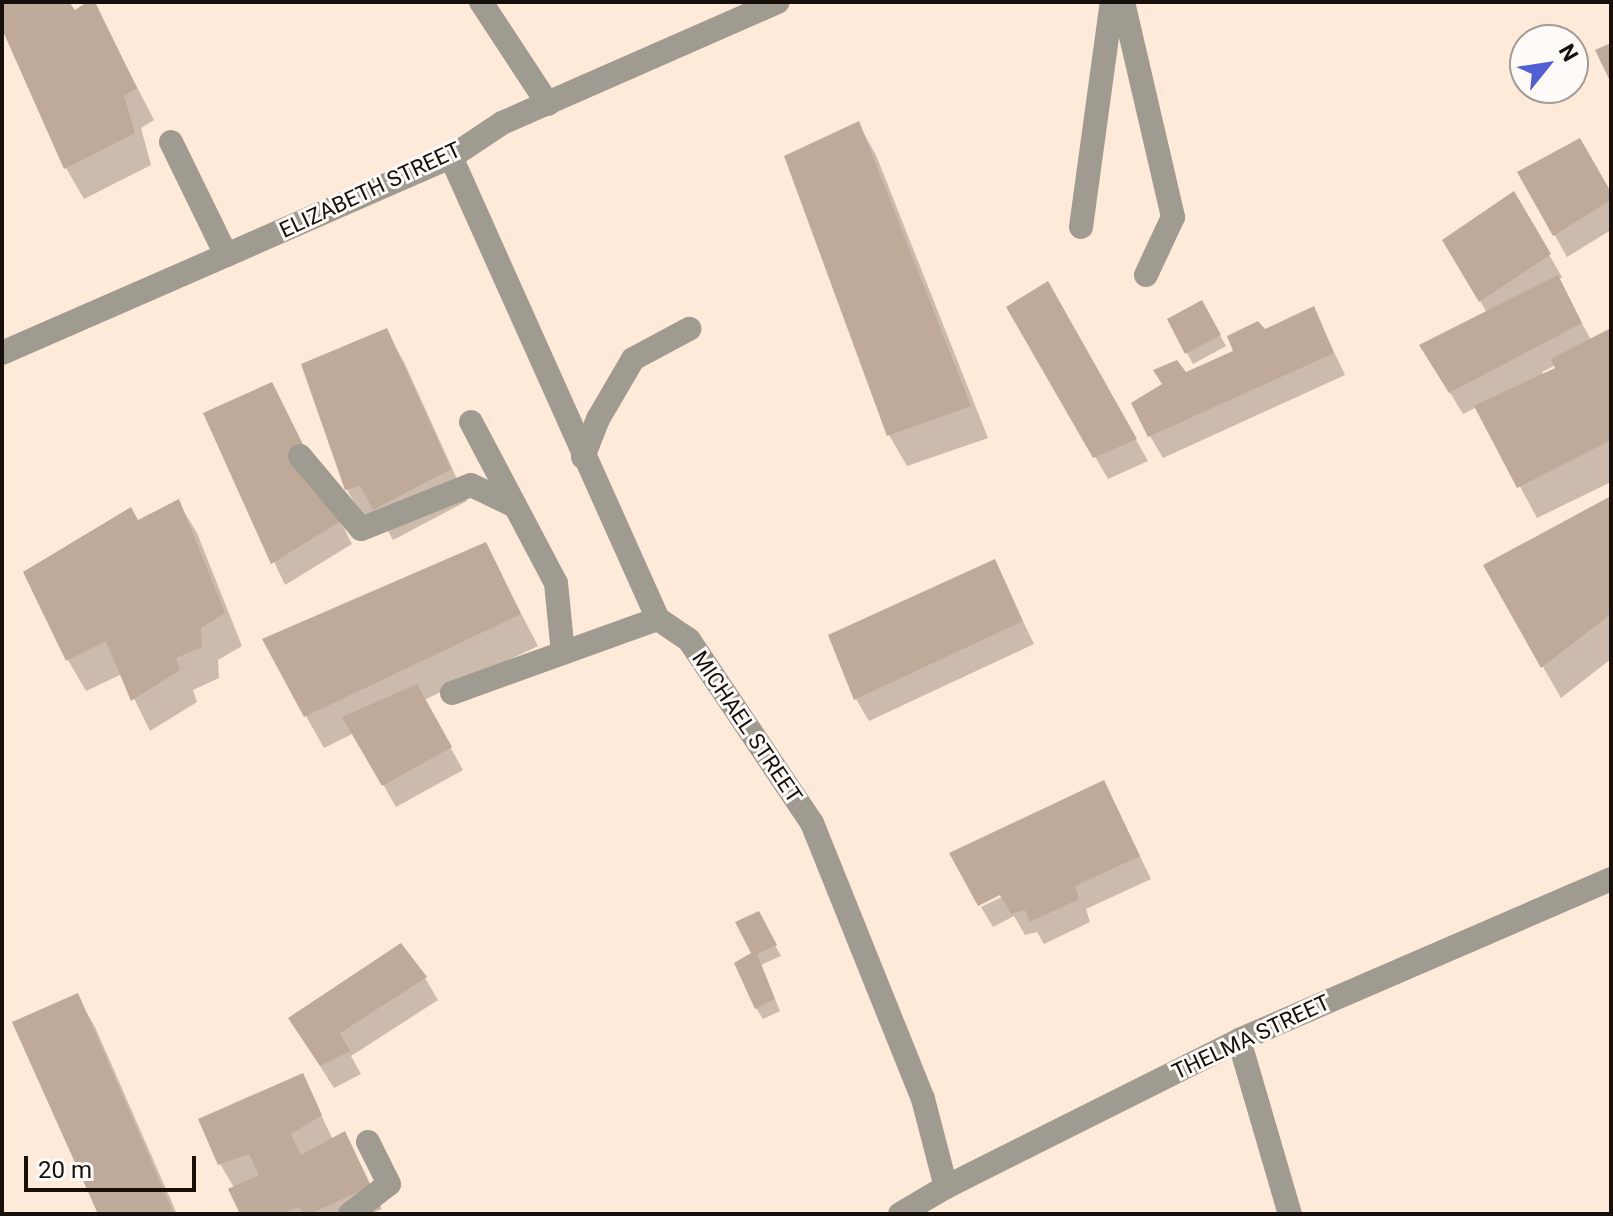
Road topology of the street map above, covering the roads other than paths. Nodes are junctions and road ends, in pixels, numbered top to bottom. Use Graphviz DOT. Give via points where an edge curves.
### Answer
graph roads {
  1 [pos="481,2"];
  2 [pos="778,2"];
  3 [pos="1112,2"];
  4 [pos="1123,2"];
  5 [pos="548,104"];
  6 [pos="171,142"];
  7 [pos="451,157"];
  8 [pos="1081,227"];
  9 [pos="226,255"];
  10 [pos="1146,275"];
  11 [pos="689,329"];
  12 [pos="2,353"];
  13 [pos="471,422"];
  14 [pos="300,456"];
  15 [pos="583,457"];
  16 [pos="515,506"];
  17 [pos="658,619"];
  18 [pos="563,653"];
  19 [pos="452,693"];
  20 [pos="1611,879"];
  21 [pos="1239,1040"];
  22 [pos="368,1142"];
  23 [pos="946,1187"];
  24 [pos="350,1214"];
  25 [pos="900,1214"];
  26 [pos="1290,1214"];
  1 -- 5 [label="street"];
  2 -- 5 [label="street, ELIZABETH STREET"];
  3 -- 8 [label="street"];
  4 -- 10 [label="street" via="1173,217"];
  5 -- 7 [label="street, ELIZABETH STREET" via="502,123"];
  6 -- 9 [label="street"];
  7 -- 9 [label="street, ELIZABETH STREET"];
  7 -- 15 [label="street, MICHAEL STREET"];
  9 -- 12 [label="street, ELIZABETH STREET"];
  11 -- 15 [label="street" via="633,359"];
  13 -- 16 [label="street"];
  14 -- 16 [label="street" via="361,529 471,485"];
  15 -- 17 [label="street, MICHAEL STREET"];
  16 -- 18 [label="street" via="556,583"];
  17 -- 18 [label="street"];
  17 -- 23 [label="street, MICHAEL STREET" via="689,640 812,823 923,1099"];
  18 -- 19 [label="street"];
  20 -- 21 [label="street, THELMA STREET"];
  21 -- 23 [label="street, THELMA STREET"];
  21 -- 26 [label="street"];
  22 -- 24 [label="street" via="389,1184"];
  23 -- 25 [label="street, THELMA STREET"];
}
